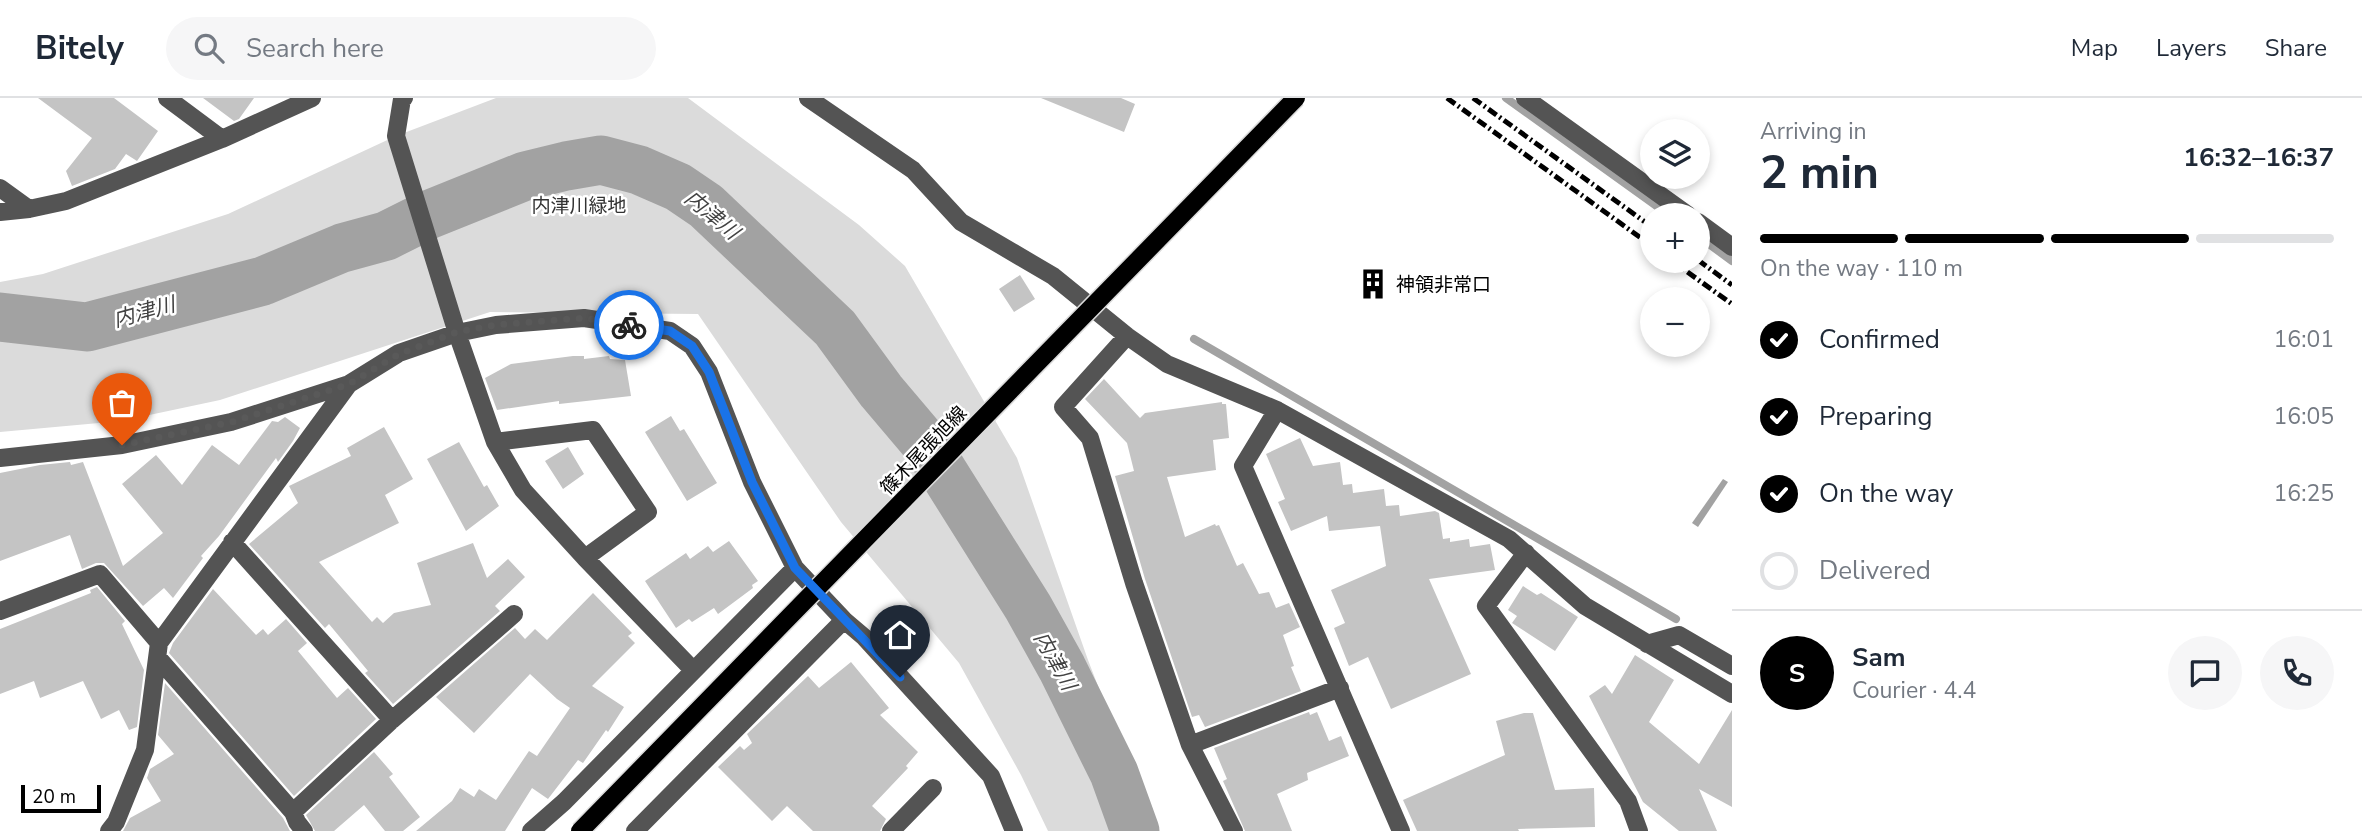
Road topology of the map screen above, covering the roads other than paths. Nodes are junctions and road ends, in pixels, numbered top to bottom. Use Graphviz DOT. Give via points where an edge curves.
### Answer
graph roads {
  1 [pos="167,98"];
  2 [pos="312,98"];
  3 [pos="404,98"];
  4 [pos="808,98"];
  5 [pos="1296,98"];
  6 [pos="1525,98"];
  7 [pos="222,139"];
  8 [pos="0,188"];
  9 [pos="1671,203"];
  10 [pos="29,209"];
  11 [pos="0,212"];
  12 [pos="1710,231"];
  13 [pos="1732,247"];
  14 [pos="455,324"];
  15 [pos="1127,337"];
  16 [pos="349,384"];
  17 [pos="1277,410"];
  18 [pos="495,442"];
  19 [pos="0,458"];
  20 [pos="232,542"];
  21 [pos="1527,553"];
  22 [pos="584,558"];
  23 [pos="795,568"];
  24 [pos="0,611"];
  25 [pos="514,614"];
  26 [pos="844,620"];
  27 [pos="1647,644"];
  28 [pos="159,651"];
  29 [pos="1732,666"];
  30 [pos="693,670"];
  31 [pos="1340,688"];
  32 [pos="1732,694"];
  33 [pos="392,720"];
  34 [pos="1190,745"];
  35 [pos="933,789"];
  36 [pos="293,812"];
  37 [pos="109,831"];
  38 [pos="304,831"];
  39 [pos="531,831"];
  40 [pos="580,831"];
  41 [pos="635,831"];
  42 [pos="891,831"];
  43 [pos="1014,831"];
  44 [pos="1234,831"];
  45 [pos="1401,831"];
  46 [pos="1639,831"];
  1 -- 7 [label="street"];
  2 -- 7 [label="street"];
  3 -- 14 [label="street" via="396,136"];
  4 -- 15 [label="street" via="913,170 961,222 1053,276"];
  5 -- 40 [label="main road, 篠木尾張旭線, bridge"];
  6 -- 9 [label="street"];
  7 -- 10 [label="street" via="66,201"];
  8 -- 10 [label="street"];
  10 -- 11 [label="street"];
  12 -- 13 [label="street"];
  14 -- 16 [label="street"];
  14 -- 18 [label="street"];
  14 -- 23 [label="street" via="584,318 670,331 692,346 709,372 752,482"];
  15 -- 17 [label="street" via="1167,364"];
  15 -- 34 [label="street" via="1063,407 1090,438"];
  16 -- 19 [label="street" via="232,422 122,445"];
  16 -- 20 [label="street"];
  17 -- 21 [label="street"];
  17 -- 31 [label="street" via="1243,466"];
  18 -- 22 [label="street" via="523,490"];
  18 -- 22 [label="street" via="593,430 649,512"];
  20 -- 28 [label="street"];
  20 -- 33 [label="street"];
  21 -- 27 [label="street" via="1585,606"];
  21 -- 46 [label="street" via="1486,606 1628,801"];
  22 -- 30 [label="street"];
  23 -- 26 [label="street"];
  23 -- 30 [label="street"];
  24 -- 28 [label="street" via="100,574"];
  25 -- 33 [label="street"];
  26 -- 41 [label="street"];
  26 -- 43 [label="street" via="991,776"];
  27 -- 29 [label="street" via="1679,635"];
  27 -- 32 [label="street"];
  28 -- 36 [label="street"];
  28 -- 37 [label="street" via="145,750"];
  30 -- 39 [label="street"];
  31 -- 34 [label="street"];
  31 -- 45 [label="street"];
  33 -- 36 [label="street"];
  34 -- 44 [label="street"];
  35 -- 42 [label="street"];
  36 -- 38 [label="street"];
}
